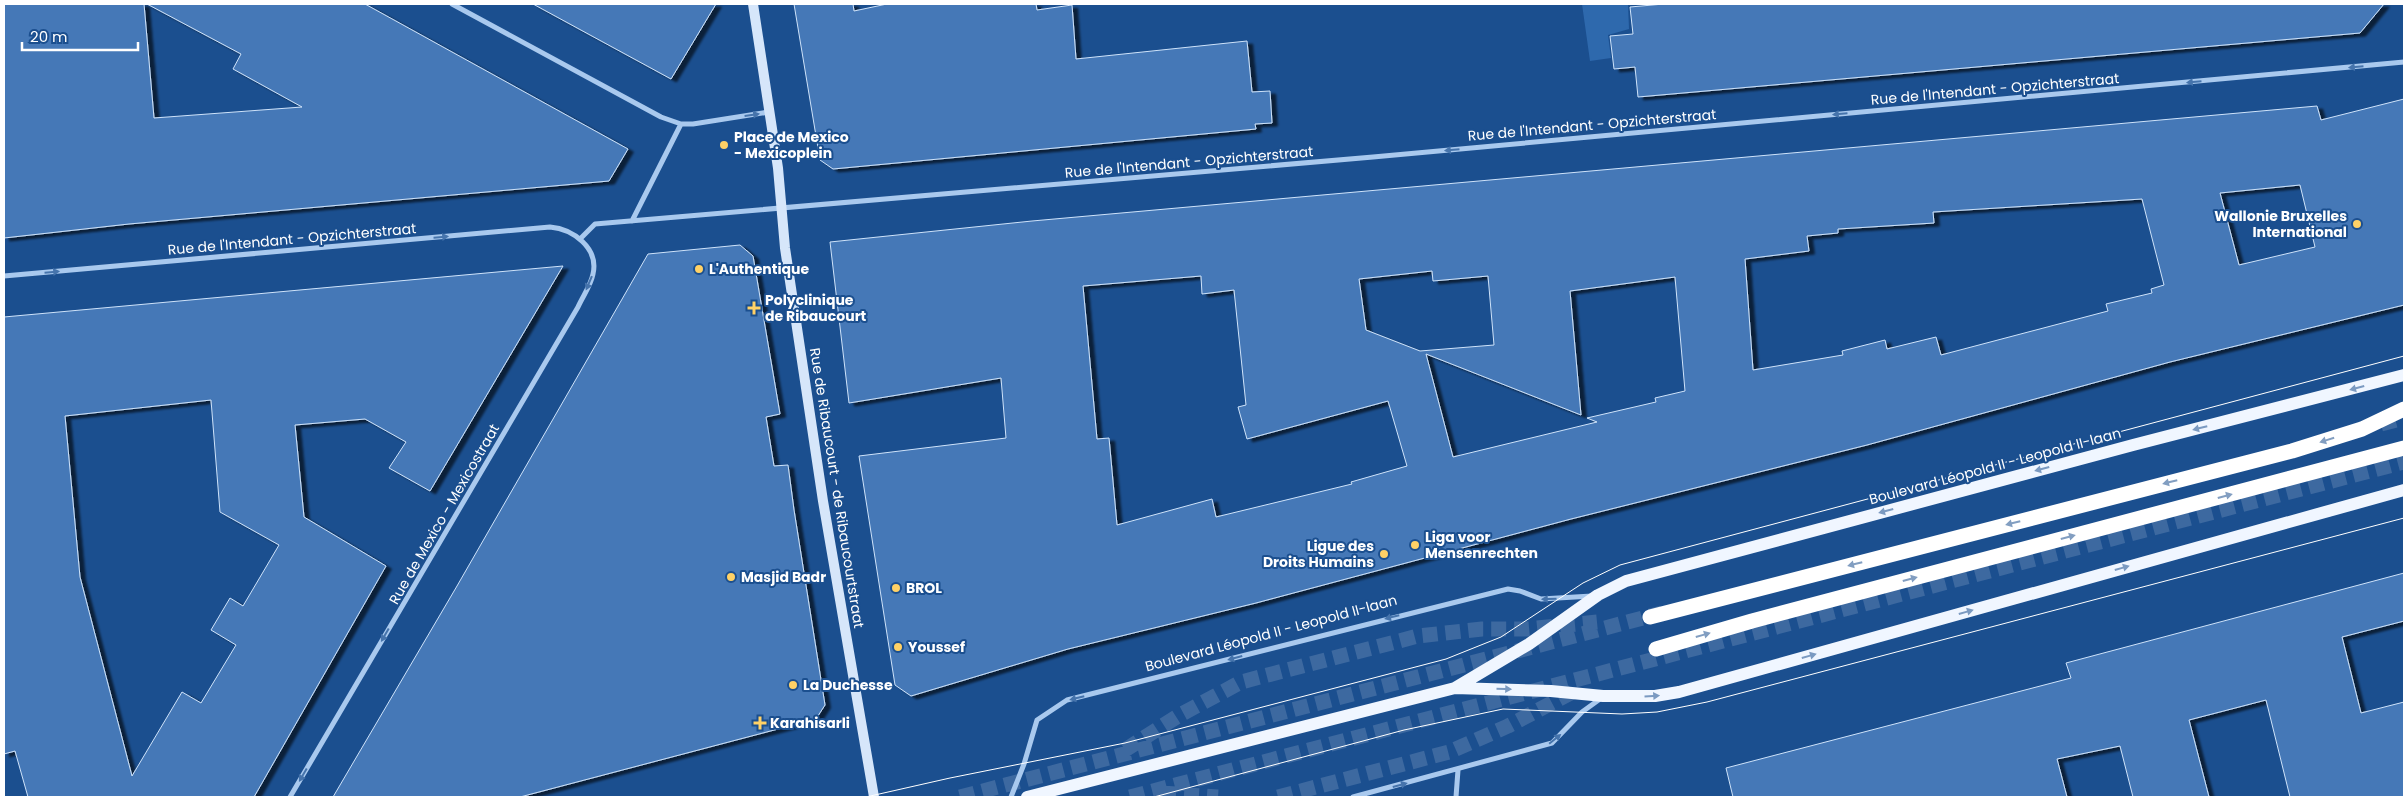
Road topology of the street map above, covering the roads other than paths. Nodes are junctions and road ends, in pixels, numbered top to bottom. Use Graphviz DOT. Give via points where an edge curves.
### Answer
graph roads {
  1 [pos="452,4"];
  2 [pos="753,4"];
  3 [pos="2404,62"];
  4 [pos="769,112"];
  5 [pos="682,124"];
  6 [pos="782,208"];
  7 [pos="632,221"];
  8 [pos="580,239"];
  9 [pos="4,276"];
  10 [pos="2404,375"];
  11 [pos="2404,409"];
  12 [pos="2404,448"];
  13 [pos="2404,490"];
  14 [pos="1598,595"];
  15 [pos="1650,617"];
  16 [pos="1656,649"];
  17 [pos="1455,688"];
  18 [pos="1603,696"];
  19 [pos="1458,770"];
  20 [pos="290,797"];
  21 [pos="874,797"];
  22 [pos="1011,797"];
  23 [pos="1027,797"];
  24 [pos="1353,797"];
  25 [pos="1456,797"];
  1 -- 5 [label="street" via="661,117"];
  2 -- 4 [label="street, Rue de Ribaucourt - de Ribaucourtstraat"];
  3 -- 6 [label="street, Rue de l'Intendant - Opzichterstraat, one-way"];
  5 -- 4 [label="street, one-way"];
  4 -- 6 [label="street, Rue de Ribaucourt - de Ribaucourtstraat"];
  5 -- 7 [label="street"];
  6 -- 7 [label="street"];
  6 -- 21 [label="street, Rue de Ribaucourt - de Ribaucourtstraat" via="785,248 823,501"];
  7 -- 8 [label="street" via="595,224"];
  9 -- 8 [label="street, Rue de l'Intendant - Opzichterstraat, one-way" via="550,227 572,232"];
  8 -- 20 [label="street, Rue de Mexico - Mexicostraat, one-way" via="591,255 594,267 578,307"];
  10 -- 14 [label="main road, Boulevard Léopold II - Leopold II-laan, one-way" via="1626,581"];
  11 -- 15 [label="highway, one-way" via="2362,429 2292,451"];
  16 -- 12 [label="highway, one-way" via="1761,618"];
  18 -- 13 [label="main road, Boulevard Léopold II - Leopold II-laan, one-way" via="1655,696 1679,692"];
  14 -- 17 [label="main road, Boulevard Léopold II - Leopold II-laan" via="1529,644"];
  14 -- 22 [label="street, Boulevard Léopold II - Leopold II-laan, one-way" via="1541,599 1520,590 1508,589 1067,700 1038,720"];
  17 -- 18 [label="main road, Boulevard Léopold II - Leopold II-laan, one-way"];
  17 -- 23 [label="main road, Boulevard Léopold II - Leopold II-laan"];
  19 -- 18 [label="street, one-way" via="1552,743"];
  24 -- 19 [label="street, one-way"];
  19 -- 25 [label="street"];
}
